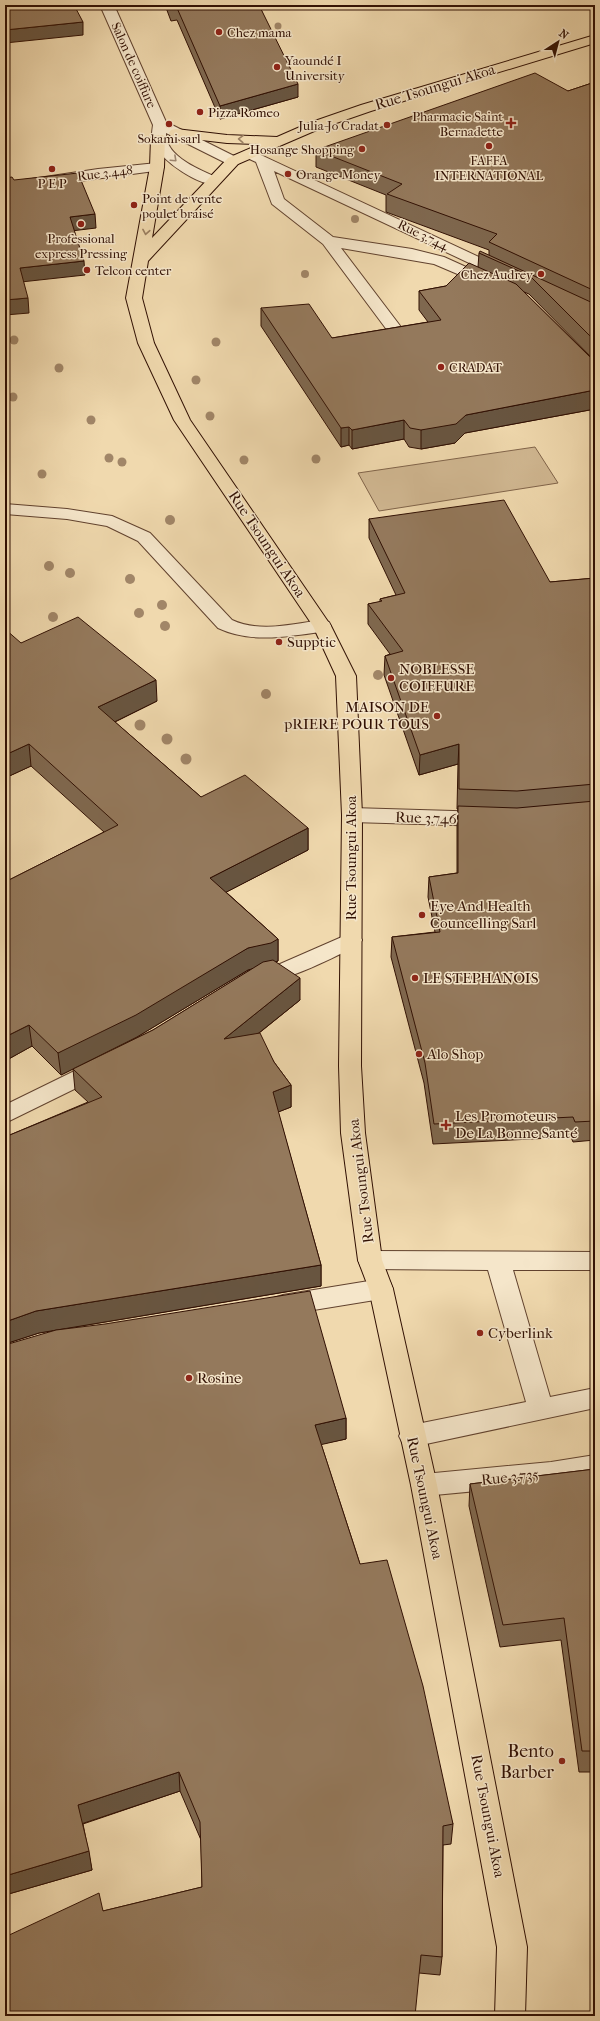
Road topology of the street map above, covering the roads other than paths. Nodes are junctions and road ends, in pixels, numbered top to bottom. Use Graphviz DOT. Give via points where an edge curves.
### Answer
graph roads {
  1 [pos="107,5"];
  2 [pos="593,42"];
  3 [pos="159,132"];
  4 [pos="176,133"];
  5 [pos="280,141"];
  6 [pos="257,157"];
  7 [pos="233,161"];
  8 [pos="157,167"];
  9 [pos="213,181"];
  10 [pos="5,187"];
  11 [pos="328,241"];
  12 [pos="140,261"];
  13 [pos="517,280"];
  14 [pos="501,289"];
  15 [pos="396,331"];
  16 [pos="8,510"];
  17 [pos="322,626"];
  18 [pos="352,815"];
  19 [pos="507,819"];
  20 [pos="351,940"];
  21 [pos="238,988"];
  22 [pos="118,1058"];
  23 [pos="5,1115"];
  24 [pos="370,1260"];
  25 [pos="498,1261"];
  26 [pos="595,1261"];
  27 [pos="381,1289"];
  28 [pos="263,1308"];
  29 [pos="595,1398"];
  30 [pos="541,1409"];
  31 [pos="412,1436"];
  32 [pos="595,1466"];
  33 [pos="424,1486"];
  34 [pos="510,2016"];
  1 -- 3 [label="street, Salon de coiffure"];
  2 -- 5 [label="main road, Rue Tsoungui Akoa" via="366,108"];
  3 -- 4 [label="street"];
  3 -- 8 [label="main road"];
  3 -- 9 [label="street, Salon de coiffure, one-way" via="167,152 185,168"];
  5 -- 4 [label="main road, one-way" via="227,139"];
  4 -- 7 [label="street"];
  5 -- 6 [label="main road, Rue Tsoungui Akoa"];
  6 -- 7 [label="main road, Rue Tsoungui Akoa"];
  6 -- 11 [label="street" via="277,201"];
  6 -- 13 [label="street, Rue 3.744"];
  7 -- 9 [label="main road, Rue Tsoungui Akoa"];
  8 -- 10 [label="street, Rue 3.448"];
  8 -- 12 [label="main road, one-way"];
  9 -- 12 [label="main road, Rue Tsoungui Akoa"];
  11 -- 14 [label="street" via="439,260"];
  11 -- 15 [label="street"];
  12 -- 17 [label="main road, Rue Tsoungui Akoa" via="134,298 146,343 182,420"];
  16 -- 17 [label="street" via="67,514 112,521 144,538 225,624 235,630 249,634"];
  17 -- 18 [label="main road, Rue Tsoungui Akoa" via="346,676"];
  18 -- 19 [label="street, Rue 3.746"];
  18 -- 20 [label="main road, Rue Tsoungui Akoa"];
  20 -- 21 [label="street" via="284,970 257,976"];
  20 -- 24 [label="main road, Rue Tsoungui Akoa" via="350,1066 353,1133"];
  22 -- 23 [label="street"];
  24 -- 25 [label="street"];
  24 -- 27 [label="main road, Rue Tsoungui Akoa"];
  25 -- 26 [label="street"];
  25 -- 30 [label="street"];
  27 -- 28 [label="street"];
  27 -- 31 [label="main road, Rue Tsoungui Akoa"];
  29 -- 30 [label="street"];
  30 -- 31 [label="street"];
  31 -- 33 [label="main road, Rue Tsoungui Akoa"];
  32 -- 33 [label="street, Rue 3.735"];
  33 -- 34 [label="main road, Rue Tsoungui Akoa" via="512,1947"];
}
